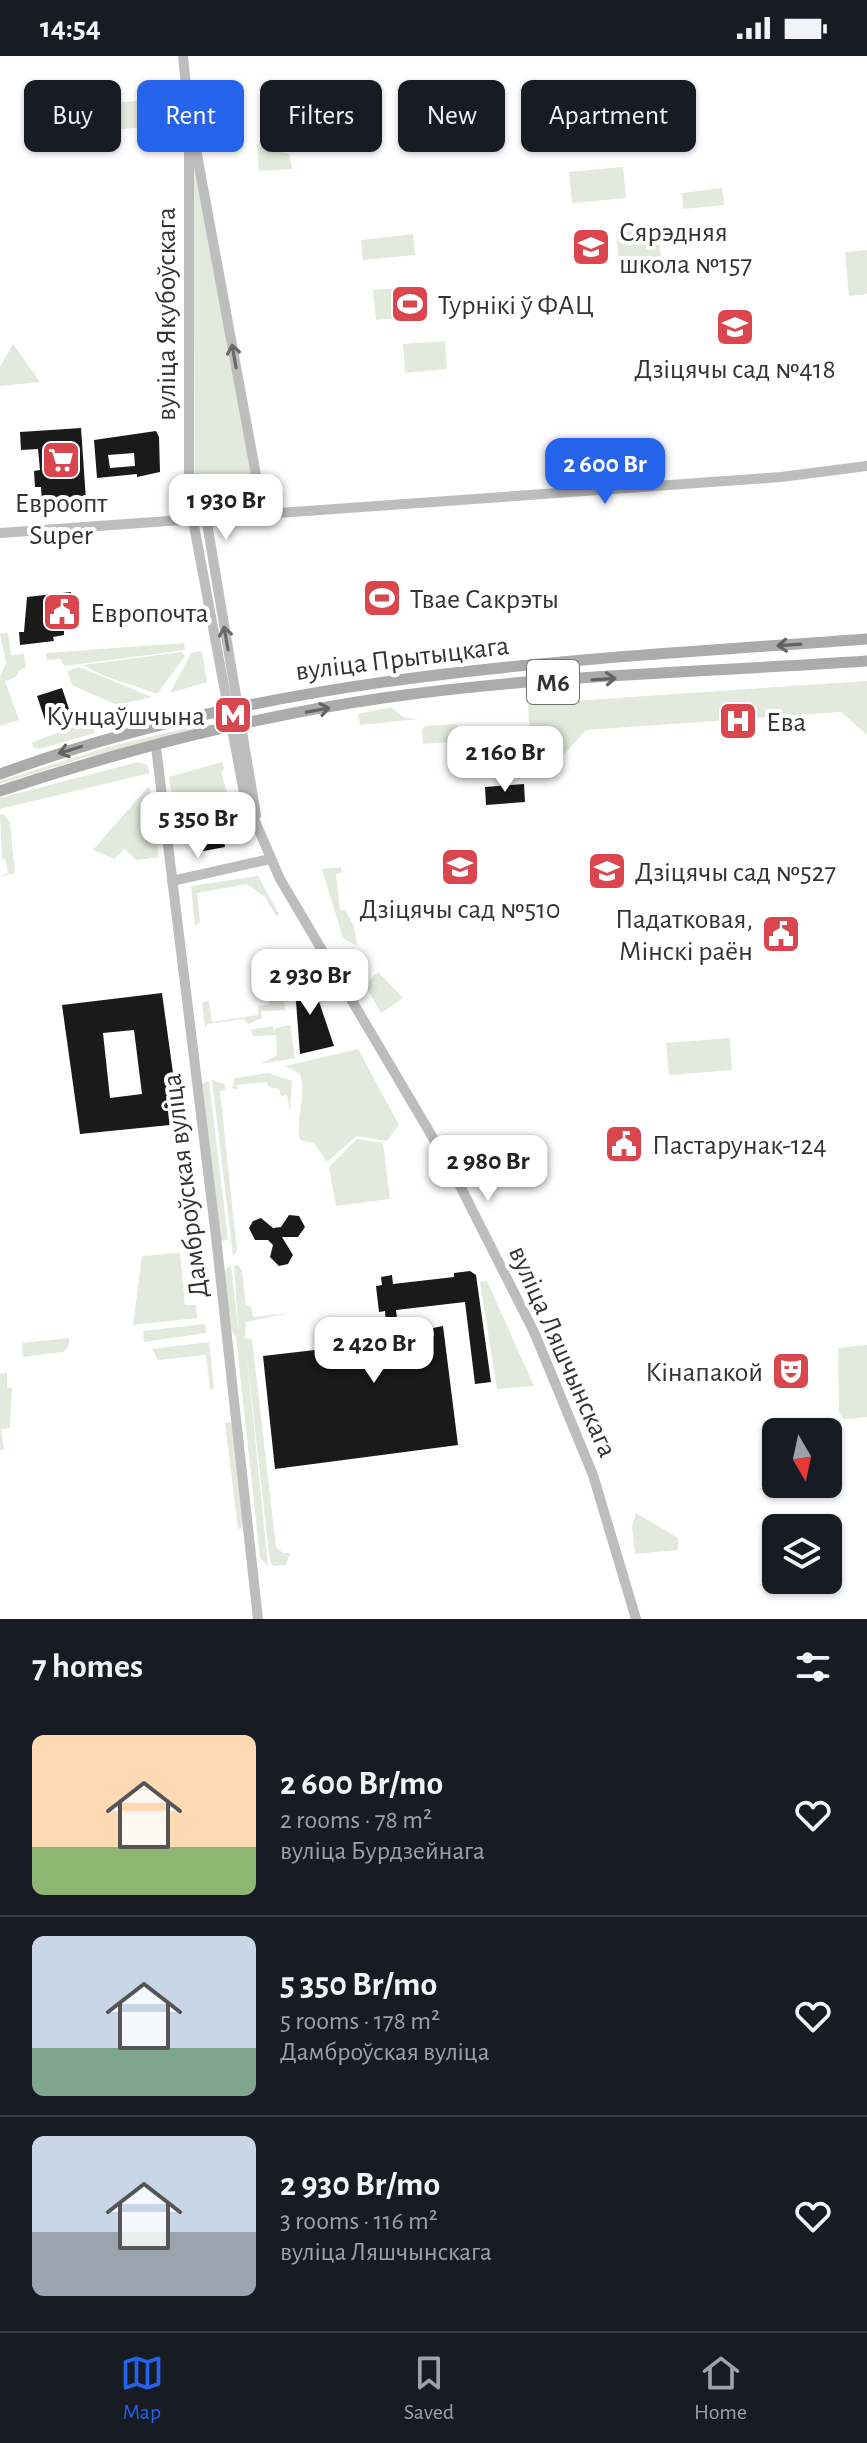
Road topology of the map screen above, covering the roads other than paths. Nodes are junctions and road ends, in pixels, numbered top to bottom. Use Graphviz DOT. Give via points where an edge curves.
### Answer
graph roads {
  1 [pos="183,56"];
  2 [pos="186,80"];
  3 [pos="189,152"];
  4 [pos="197,152"];
  5 [pos="867,466"];
  6 [pos="263,513"];
  7 [pos="206,517"];
  8 [pos="192,518"];
  9 [pos="0,533"];
  10 [pos="867,639"];
  11 [pos="867,661"];
  12 [pos="232,706"];
  13 [pos="236,726"];
  14 [pos="156,747"];
  15 [pos="0,774"];
  16 [pos="0,791"];
  17 [pos="270,859"];
  18 [pos="172,881"];
  19 [pos="258,1619"];
  20 [pos="636,1619"];
  1 -- 2 [label="main road, вуліца Якубоўскага"];
  3 -- 8 [label="main road, вуліца Якубоўскага"];
  6 -- 4 [label="main road, вуліца Якубоўскага, one-way"];
  5 -- 6 [label="main road" via="769,478"];
  6 -- 7 [label="main road"];
  7 -- 8 [label="main road"];
  12 -- 7 [label="main road, one-way"];
  8 -- 9 [label="main road"];
  8 -- 12 [label="main road, вуліца Якубоўскага"];
  10 -- 12 [label="main road, вуліца Прытыцкага / М6, one-way" via="468,670"];
  13 -- 11 [label="main road, вуліца Прытыцкага / М6, one-way" via="383,698 470,688"];
  12 -- 13 [label="main road, вуліца Ляшчынскага"];
  12 -- 15 [label="main road, вуліца Прытыцкага / М6, one-way" via="105,739"];
  13 -- 14 [label="main road, вуліца Прытыцкага / М6"];
  13 -- 17 [label="main road, вуліца Ляшчынскага" via="256,822"];
  14 -- 16 [label="main road, вуліца Прытыцкага / М6"];
  14 -- 18 [label="main road, Дамброўская вуліца"];
  17 -- 18 [label="main road"];
  17 -- 20 [label="main road, вуліца Ляшчынскага" via="459,1184 534,1332 593,1475"];
  18 -- 19 [label="main road, Дамброўская вуліца"];
}
